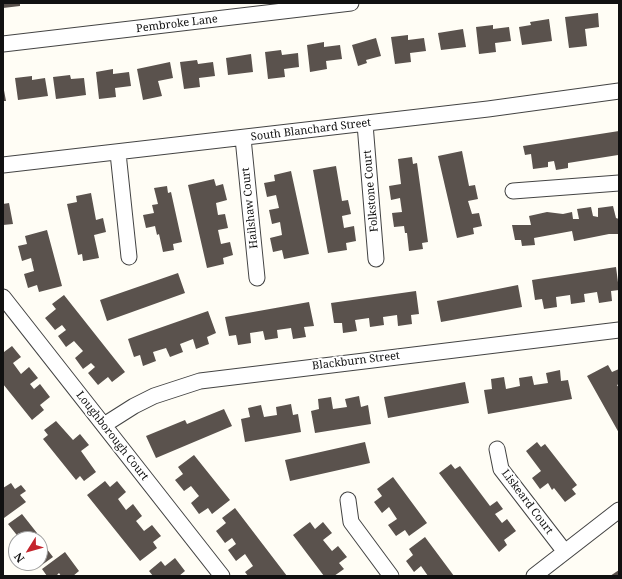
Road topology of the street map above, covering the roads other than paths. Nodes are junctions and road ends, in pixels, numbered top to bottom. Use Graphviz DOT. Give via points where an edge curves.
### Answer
graph roads {
  1 [pos="351,3"];
  2 [pos="250,9"];
  3 [pos="3,44"];
  4 [pos="619,90"];
  5 [pos="365,124"];
  6 [pos="243,138"];
  7 [pos="118,153"];
  8 [pos="3,165"];
  9 [pos="619,183"];
  10 [pos="512,191"];
  11 [pos="129,257"];
  12 [pos="376,259"];
  13 [pos="257,278"];
  14 [pos="3,297"];
  15 [pos="619,330"];
  16 [pos="104,425"];
  17 [pos="497,449"];
  18 [pos="348,500"];
  19 [pos="619,510"];
  20 [pos="565,552"];
  21 [pos="222,576"];
  22 [pos="391,576"];
  23 [pos="534,576"];
  1 -- 2 [label="street, Pembroke Lane"];
  2 -- 3 [label="street, Pembroke Lane"];
  4 -- 5 [label="street, South Blanchard Street"];
  5 -- 6 [label="street, South Blanchard Street"];
  5 -- 12 [label="street, Folkstone Court"];
  6 -- 7 [label="street, South Blanchard Street"];
  6 -- 13 [label="street, Hailshaw Court"];
  7 -- 8 [label="street, South Blanchard Street"];
  7 -- 11 [label="street"];
  9 -- 10 [label="street"];
  14 -- 16 [label="street, Loughborough Court"];
  15 -- 16 [label="street, Blackburn Street" via="200,381 154,396"];
  16 -- 21 [label="street, Loughborough Court"];
  17 -- 20 [label="street, Liskeard Court" via="500,469"];
  18 -- 22 [label="street" via="350,522"];
  19 -- 20 [label="street"];
  20 -- 23 [label="street"];
}
